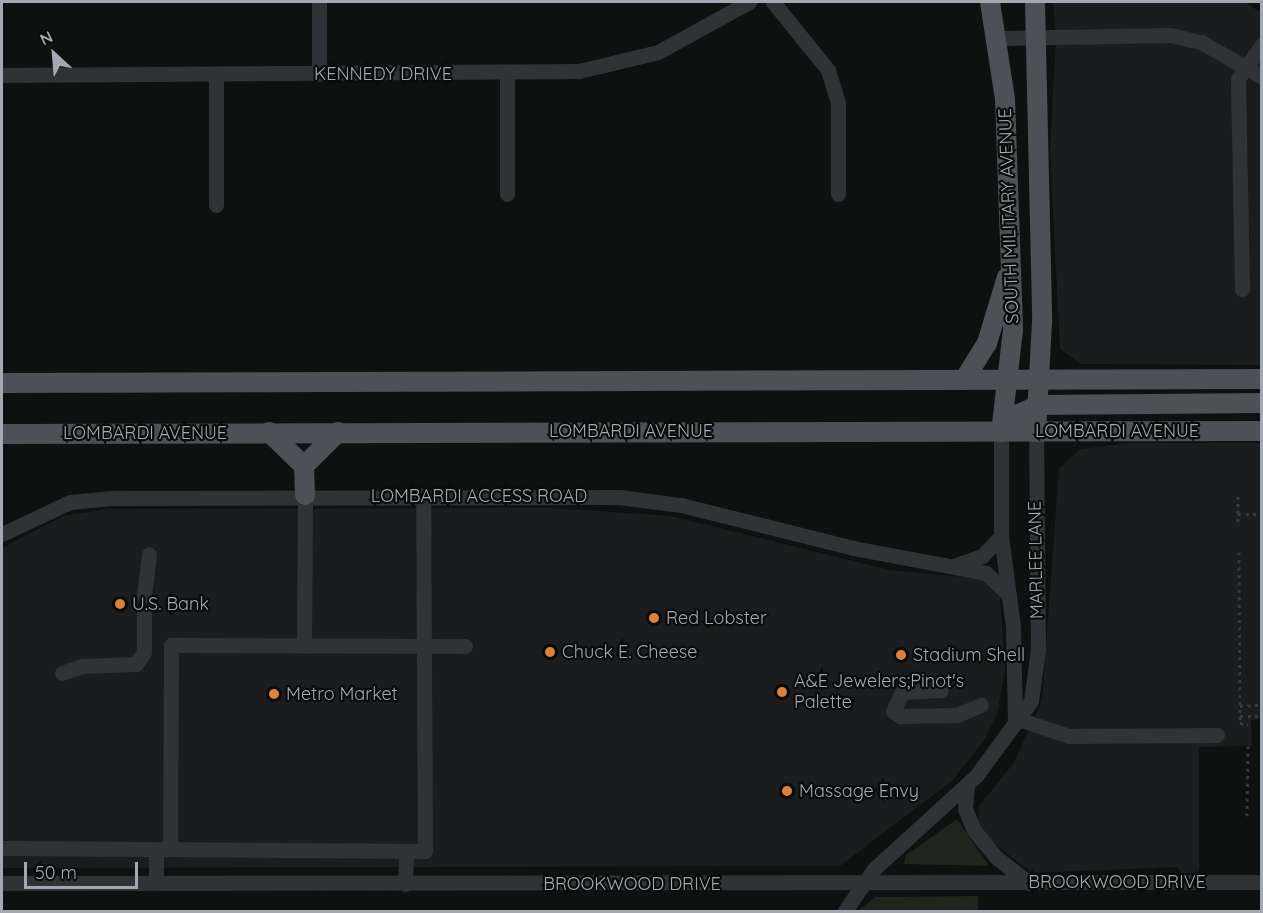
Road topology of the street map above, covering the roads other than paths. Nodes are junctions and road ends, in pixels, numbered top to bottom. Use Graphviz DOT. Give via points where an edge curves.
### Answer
graph roads {
  1 [pos="319,2"];
  2 [pos="749,2"];
  3 [pos="773,2"];
  4 [pos="990,2"];
  5 [pos="1035,2"];
  6 [pos="998,38"];
  7 [pos="1035,38"];
  8 [pos="1262,45"];
  9 [pos="1245,68"];
  10 [pos="216,74"];
  11 [pos="319,74"];
  12 [pos="507,74"];
  13 [pos="2,75"];
  14 [pos="1262,77"];
  15 [pos="507,194"];
  16 [pos="838,194"];
  17 [pos="216,205"];
  18 [pos="1010,269"];
  19 [pos="1242,289"];
  20 [pos="1262,379"];
  21 [pos="964,380"];
  22 [pos="1010,380"];
  23 [pos="1040,380"];
  24 [pos="2,383"];
  25 [pos="1262,403"];
  26 [pos="1039,405"];
  27 [pos="1262,431"];
  28 [pos="269,432"];
  29 [pos="339,432"];
  30 [pos="1001,432"];
  31 [pos="1036,432"];
  32 [pos="2,434"];
  33 [pos="304,466"];
  34 [pos="305,495"];
  35 [pos="423,495"];
  36 [pos="2,534"];
  37 [pos="1001,536"];
  38 [pos="148,554"];
  39 [pos="956,565"];
  40 [pos="144,595"];
  41 [pos="1009,595"];
  42 [pos="144,613"];
  43 [pos="304,646"];
  44 [pos="424,646"];
  45 [pos="465,646"];
  46 [pos="62,673"];
  47 [pos="941,690"];
  48 [pos="981,705"];
  49 [pos="1015,718"];
  50 [pos="1217,735"];
  51 [pos="967,786"];
  52 [pos="2,848"];
  53 [pos="163,849"];
  54 [pos="406,851"];
  55 [pos="864,881"];
  56 [pos="1262,882"];
  57 [pos="2,883"];
  58 [pos="156,883"];
  59 [pos="1029,883"];
  60 [pos="405,884"];
  61 [pos="844,912"];
  1 -- 11 [label="street"];
  2 -- 12 [label="street, KENNEDY DRIVE" via="698,34 616,64"];
  3 -- 16 [label="street" via="828,70 838,103"];
  4 -- 6 [label="main road, SOUTH MILITARY AVENUE"];
  5 -- 7 [label="main road, SOUTH MILITARY AVENUE"];
  6 -- 7 [label="street"];
  6 -- 18 [label="main road, SOUTH MILITARY AVENUE"];
  7 -- 9 [label="street" via="1170,35 1201,42"];
  7 -- 23 [label="main road, SOUTH MILITARY AVENUE"];
  8 -- 9 [label="street"];
  9 -- 14 [label="street"];
  9 -- 19 [label="street" via="1238,79"];
  10 -- 11 [label="street, KENNEDY DRIVE"];
  10 -- 13 [label="street, KENNEDY DRIVE"];
  10 -- 17 [label="street"];
  11 -- 12 [label="street, KENNEDY DRIVE"];
  12 -- 15 [label="street"];
  18 -- 21 [label="main road" via="987,343"];
  18 -- 22 [label="main road, SOUTH MILITARY AVENUE"];
  20 -- 23 [label="main road"];
  21 -- 22 [label="main road"];
  21 -- 24 [label="main road"];
  22 -- 23 [label="main road"];
  22 -- 30 [label="main road, SOUTH MILITARY AVENUE"];
  23 -- 26 [label="main road, SOUTH MILITARY AVENUE"];
  25 -- 26 [label="main road"];
  26 -- 30 [label="main road" via="1020,412"];
  26 -- 31 [label="main road, SOUTH MILITARY AVENUE"];
  27 -- 31 [label="main road, LOMBARDI AVENUE"];
  28 -- 29 [label="main road, LOMBARDI AVENUE"];
  28 -- 32 [label="main road, LOMBARDI AVENUE"];
  28 -- 33 [label="main road"];
  29 -- 30 [label="main road, LOMBARDI AVENUE"];
  29 -- 33 [label="main road"];
  30 -- 31 [label="main road, LOMBARDI AVENUE"];
  30 -- 37 [label="street, MARLEE LANE"];
  31 -- 49 [label="street, MARLEE LANE" via="1037,672 1031,701"];
  33 -- 34 [label="main road"];
  34 -- 35 [label="street, LOMBARDI ACCESS ROAD"];
  34 -- 36 [label="street, LOMBARDI ACCESS ROAD" via="70,502"];
  34 -- 43 [label="street"];
  35 -- 39 [label="street, LOMBARDI ACCESS ROAD" via="658,501 878,553"];
  35 -- 44 [label="street"];
  37 -- 39 [label="street" via="982,556"];
  37 -- 41 [label="street, MARLEE LANE"];
  38 -- 40 [label="street"];
  39 -- 41 [label="street, LOMBARDI ACCESS ROAD" via="991,574"];
  41 -- 49 [label="street, MARLEE LANE"];
  42 -- 46 [label="street" via="144,652 136,664 81,666"];
  43 -- 44 [label="street"];
  43 -- 53 [label="street" via="171,645"];
  44 -- 45 [label="street"];
  44 -- 54 [label="street" via="425,851"];
  47 -- 48 [label="street" via="902,692 893,701 894,713 957,715"];
  49 -- 50 [label="street" via="1069,736"];
  49 -- 51 [label="street, MARLEE LANE"];
  51 -- 55 [label="street, MARLEE LANE"];
  51 -- 59 [label="street" via="965,809 974,830 998,858"];
  52 -- 53 [label="street"];
  53 -- 54 [label="street"];
  53 -- 58 [label="street"];
  54 -- 60 [label="street"];
  55 -- 59 [label="street, BROOKWOOD DRIVE"];
  55 -- 60 [label="street, BROOKWOOD DRIVE"];
  55 -- 61 [label="street, MARLEE LANE"];
  56 -- 59 [label="street, BROOKWOOD DRIVE"];
  57 -- 58 [label="street, BROOKWOOD DRIVE"];
  58 -- 60 [label="street, BROOKWOOD DRIVE"];
}
